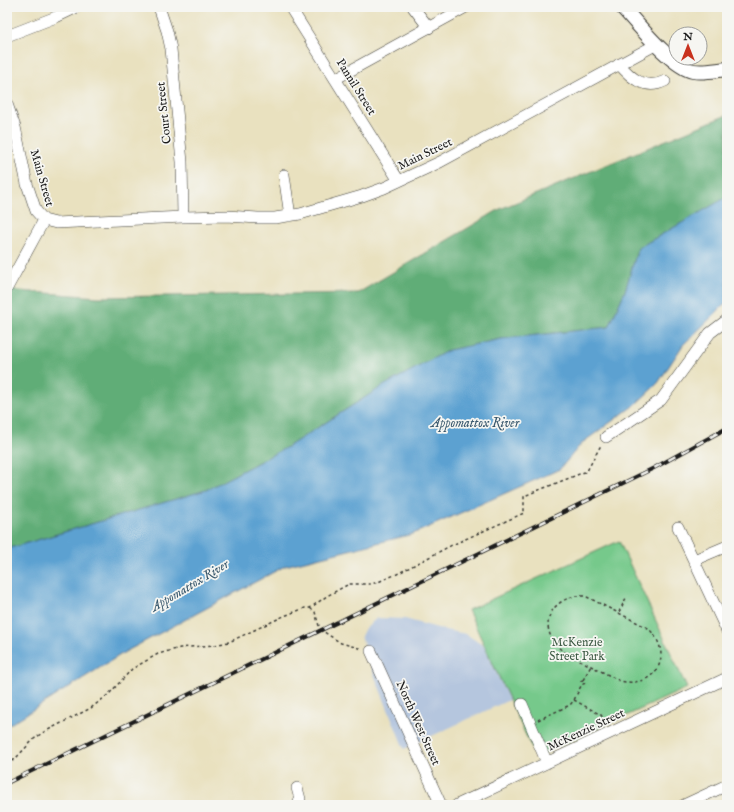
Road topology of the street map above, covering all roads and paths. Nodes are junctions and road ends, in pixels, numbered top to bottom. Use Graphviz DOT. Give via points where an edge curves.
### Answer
graph roads {
  1 [pos="77,7"];
  2 [pos="159,7"];
  3 [pos="290,7"];
  4 [pos="413,7"];
  5 [pos="466,7"];
  6 [pos="628,9"];
  7 [pos="429,28"];
  8 [pos="7,36"];
  9 [pos="657,44"];
  10 [pos="619,64"];
  11 [pos="727,69"];
  12 [pos="335,79"];
  13 [pos="665,81"];
  14 [pos="7,104"];
  15 [pos="284,175"];
  16 [pos="399,181"];
  17 [pos="290,216"];
  18 [pos="183,217"];
  19 [pos="44,220"];
  20 [pos="7,288"];
  21 [pos="727,320"];
  22 [pos="606,437"];
  23 [pos="678,527"];
  24 [pos="727,546"];
  25 [pos="694,560"];
  26 [pos="626,598"];
  27 [pos="310,608"];
  28 [pos="619,613"];
  29 [pos="727,631"];
  30 [pos="371,651"];
  31 [pos="591,666"];
  32 [pos="727,678"];
  33 [pos="574,700"];
  34 [pos="522,704"];
  35 [pos="530,723"];
  36 [pos="611,733"];
  37 [pos="547,762"];
  38 [pos="7,764"];
  39 [pos="727,785"];
  40 [pos="297,788"];
  41 [pos="298,805"];
  42 [pos="441,805"];
  43 [pos="457,805"];
  44 [pos="684,805"];
  1 -- 8 [label="street"];
  2 -- 18 [label="street, Court Street" via="171,49 182,162"];
  3 -- 12 [label="street, Pannil Street"];
  4 -- 7 [label="street"];
  5 -- 7 [label="street"];
  6 -- 9 [label="main road"];
  7 -- 12 [label="street"];
  9 -- 10 [label="street, Main Street"];
  9 -- 11 [label="main road" via="678,64 692,71"];
  10 -- 13 [label="street" via="630,76 647,85"];
  10 -- 16 [label="street, Main Street" via="482,140"];
  12 -- 16 [label="street, Pannil Street"];
  14 -- 19 [label="street, Main Street" via="27,184 36,211"];
  15 -- 17 [label="street"];
  16 -- 17 [label="street, Main Street" via="362,196"];
  17 -- 18 [label="street, Main Street"];
  18 -- 19 [label="street, Main Street" via="56,223"];
  19 -- 20 [label="street"];
  21 -- 22 [label="street" via="710,333 661,400"];
  22 -- 27 [label="path" via="587,471 524,496 524,513 378,582 349,584"];
  23 -- 25 [label="street"];
  24 -- 25 [label="street"];
  25 -- 29 [label="street"];
  26 -- 28 [label="path"];
  27 -- 30 [label="path" via="316,612 321,630 341,643"];
  27 -- 38 [label="path" via="284,616 228,642 169,650 145,661 125,676 102,700 42,733"];
  28 -- 31 [label="path" via="648,628 654,634 659,643 660,663 647,679 628,683"];
  28 -- 31 [label="path" via="584,596 566,598 552,611 548,629 551,638 564,652"];
  30 -- 42 [label="street, North West Street"];
  31 -- 33 [label="path" via="583,680 585,683"];
  32 -- 36 [label="street, McKenzie Street"];
  33 -- 35 [label="path" via="567,707"];
  33 -- 36 [label="path" via="601,714"];
  34 -- 35 [label="street"];
  35 -- 37 [label="street"];
  36 -- 37 [label="street, McKenzie Street"];
  37 -- 43 [label="street, McKenzie Street"];
  39 -- 44 [label="street"];
  40 -- 41 [label="street" via="300,798"];
}
